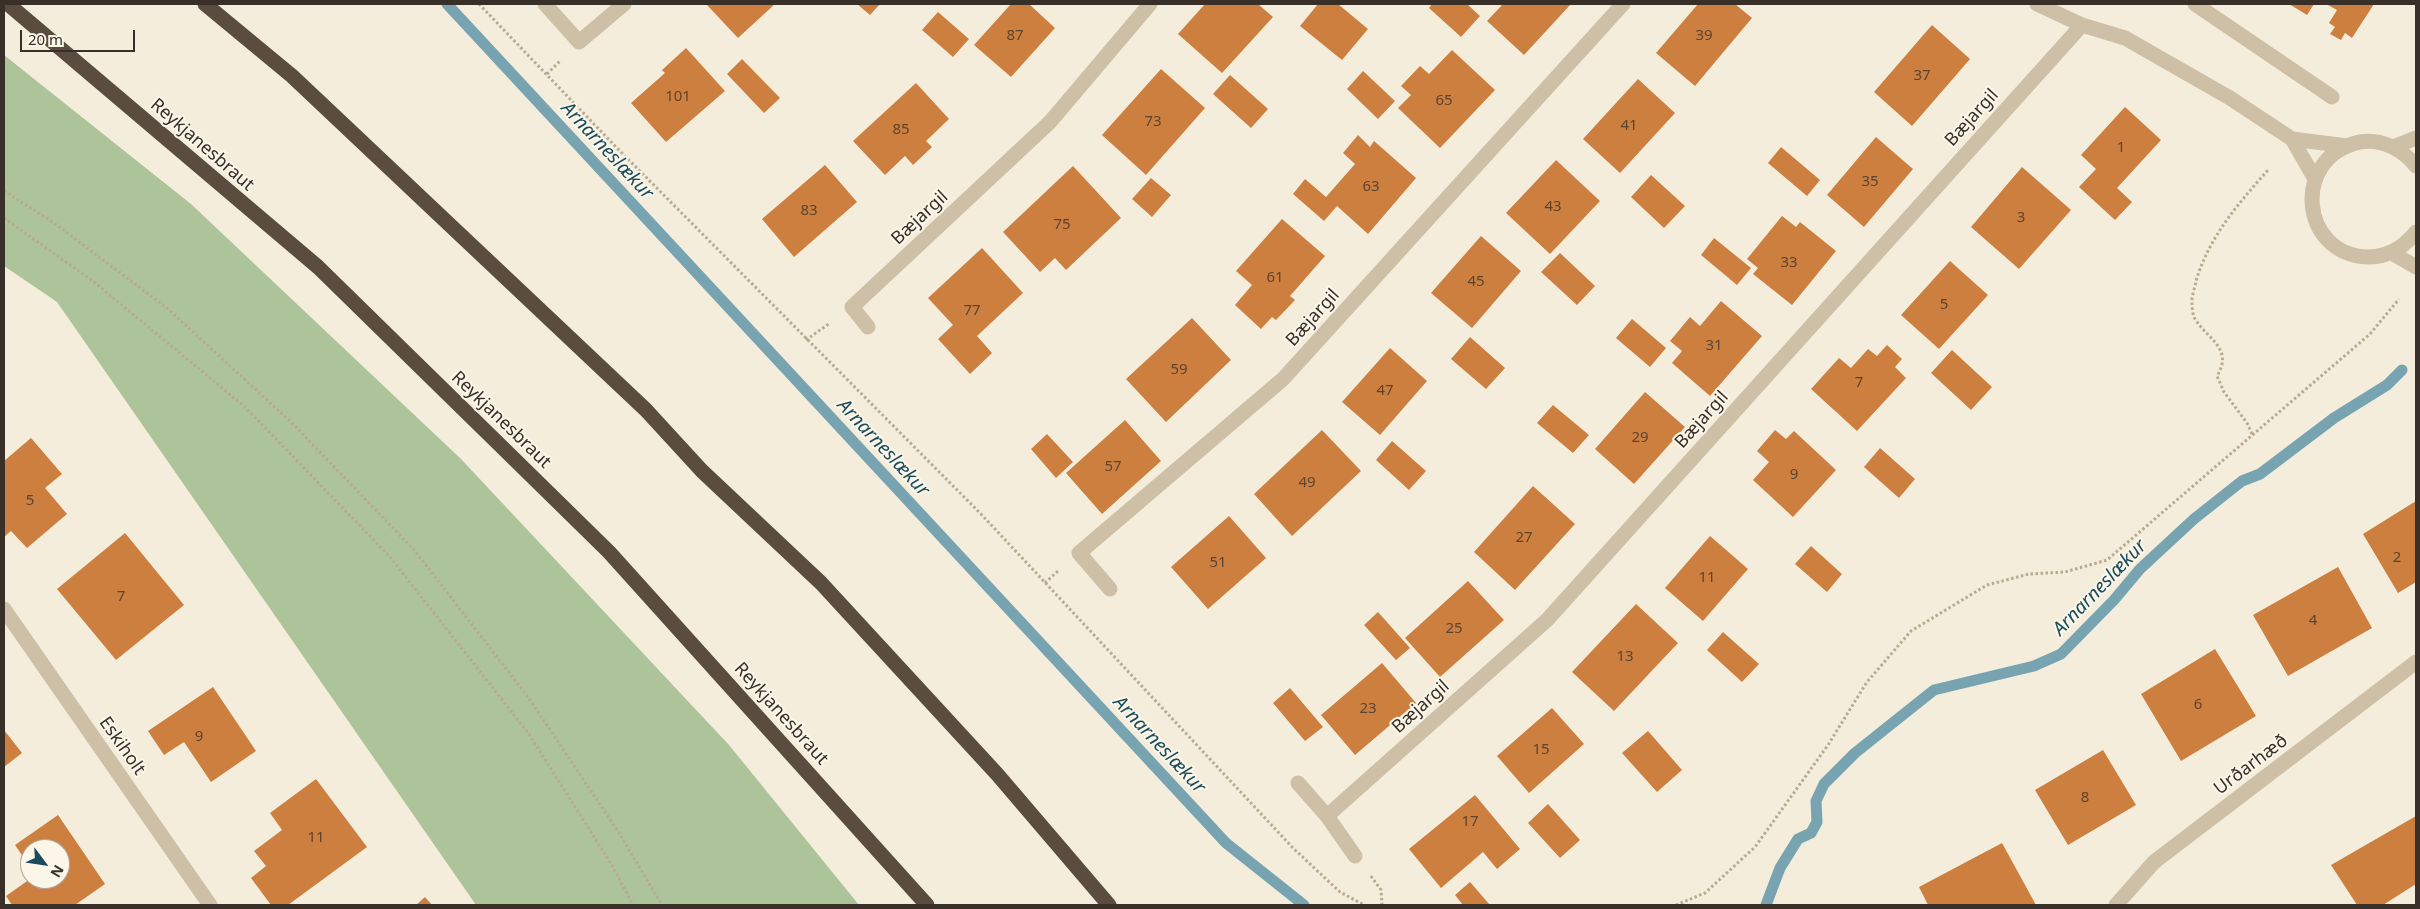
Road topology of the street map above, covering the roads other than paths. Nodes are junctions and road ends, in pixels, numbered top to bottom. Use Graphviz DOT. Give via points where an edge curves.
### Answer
graph roads {
  1 [pos="8,4"];
  2 [pos="205,4"];
  3 [pos="545,4"];
  4 [pos="624,4"];
  5 [pos="1150,4"];
  6 [pos="1623,4"];
  7 [pos="2195,4"];
  8 [pos="2045,5"];
  9 [pos="2082,25"];
  10 [pos="2332,97"];
  11 [pos="2416,138"];
  12 [pos="2292,139"];
  13 [pos="2347,146"];
  14 [pos="2393,147"];
  15 [pos="2416,166"];
  16 [pos="2315,179"];
  17 [pos="2416,232"];
  18 [pos="2392,253"];
  19 [pos="2416,267"];
  20 [pos="868,327"];
  21 [pos="1110,590"];
  22 [pos="4,609"];
  23 [pos="2416,662"];
  24 [pos="1298,783"];
  25 [pos="1327,816"];
  26 [pos="1355,856"];
  27 [pos="210,905"];
  28 [pos="927,905"];
  29 [pos="1109,905"];
  30 [pos="2116,905"];
  1 -- 28 [label="highway, Reykjanesbraut" via="318,267 506,451 609,552"];
  2 -- 29 [label="highway" via="292,76 646,410 702,471 821,583 997,774"];
  3 -- 4 [label="street" via="579,42"];
  5 -- 20 [label="street, Bæjargil" via="1050,122 852,307"];
  6 -- 21 [label="street, Bæjargil" via="1283,379 1079,553"];
  7 -- 10 [label="street"];
  8 -- 9 [label="street"];
  9 -- 12 [label="street" via="2125,38 2230,98"];
  9 -- 25 [label="street, Bæjargil" via="1547,620"];
  11 -- 14 [label="street"];
  12 -- 13 [label="street"];
  12 -- 16 [label="street"];
  13 -- 14 [label="street" via="2378,142"];
  13 -- 16 [label="street" via="2322,165"];
  14 -- 15 [label="street" via="2408,155"];
  16 -- 18 [label="street" via="2311,195 2312,212 2329,241 2359,257"];
  17 -- 18 [label="street"];
  18 -- 19 [label="street"];
  22 -- 27 [label="street, Eskiholt"];
  23 -- 30 [label="street, Urðarhæð" via="2154,862"];
  24 -- 25 [label="street"];
  25 -- 26 [label="street"];
}
